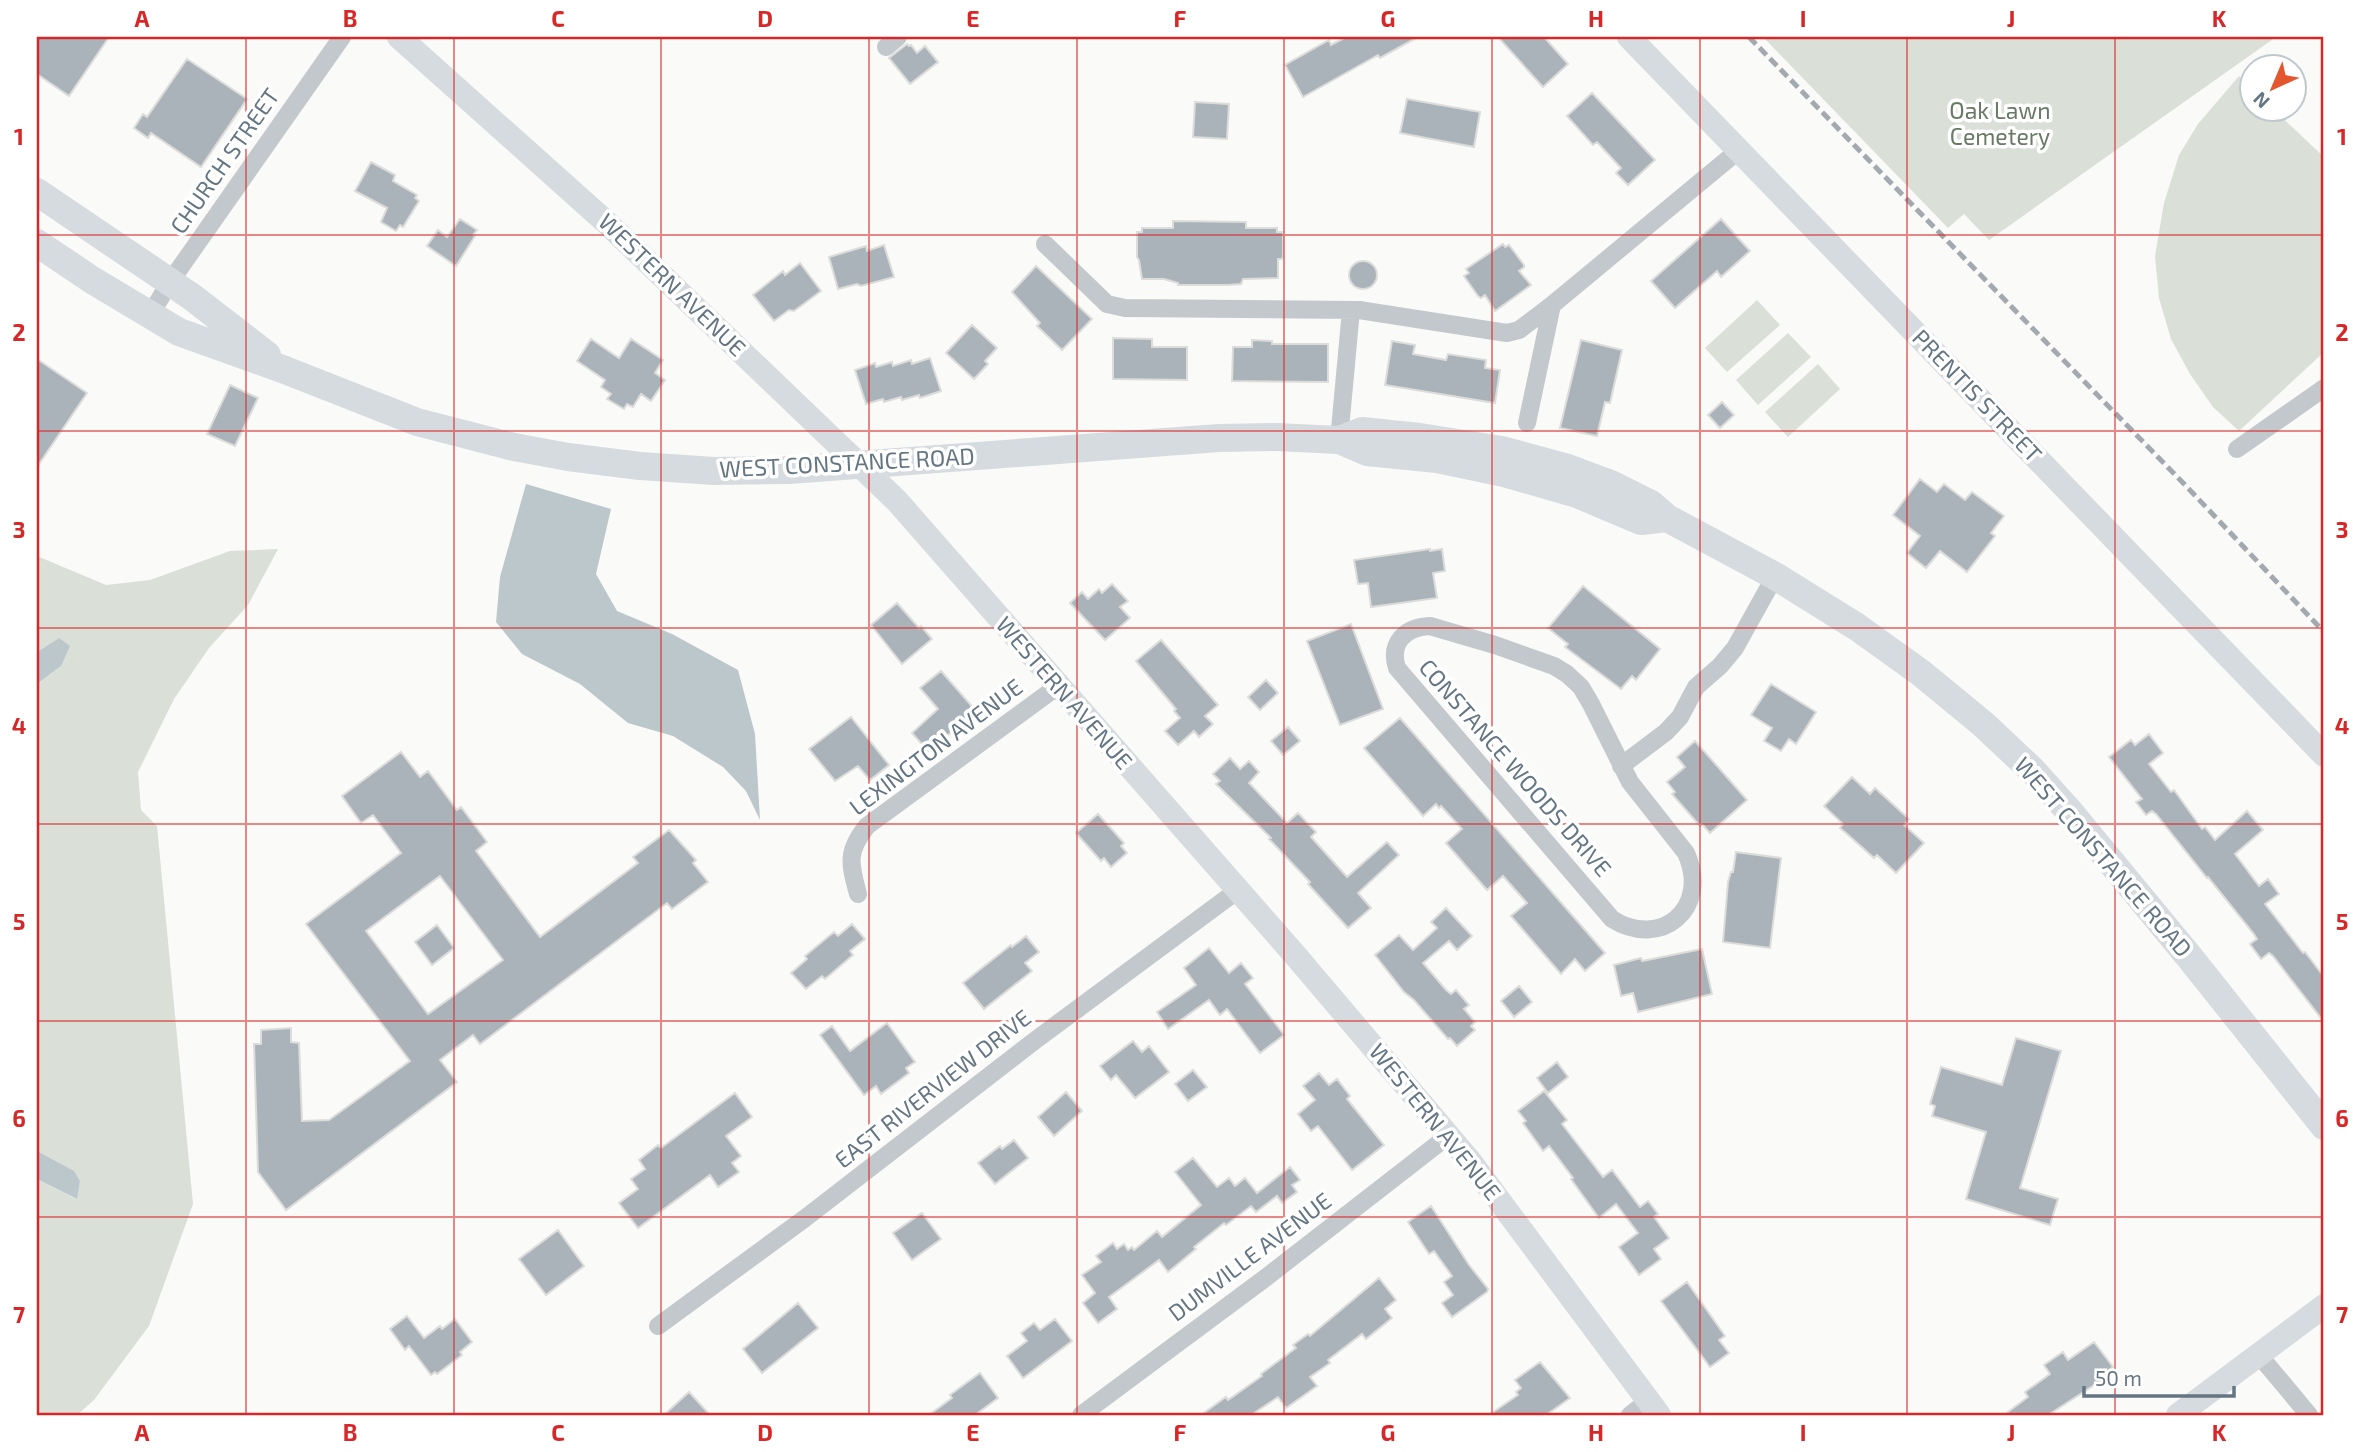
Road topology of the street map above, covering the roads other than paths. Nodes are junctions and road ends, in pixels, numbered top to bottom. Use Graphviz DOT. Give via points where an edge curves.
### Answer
graph roads {
  1 [pos="342,37"];
  2 [pos="399,37"];
  3 [pos="1629,37"];
  4 [pos="1739,150"];
  5 [pos="37,192"];
  6 [pos="37,243"];
  7 [pos="1045,244"];
  8 [pos="170,282"];
  9 [pos="1552,305"];
  10 [pos="1351,310"];
  11 [pos="150,315"];
  12 [pos="285,370"];
  13 [pos="2324,388"];
  14 [pos="1527,423"];
  15 [pos="1339,440"];
  16 [pos="2237,449"];
  17 [pos="859,465"];
  18 [pos="1775,576"];
  19 [pos="1058,686"];
  20 [pos="2324,755"];
  21 [pos="1621,766"];
  22 [pos="1238,890"];
  23 [pos="858,894"];
  24 [pos="2324,1126"];
  25 [pos="1448,1136"];
  26 [pos="2324,1306"];
  27 [pos="658,1326"];
  28 [pos="2259,1355"];
  29 [pos="1646,1411"];
  30 [pos="1081,1415"];
  31 [pos="2178,1415"];
  32 [pos="2309,1415"];
  1 -- 8 [label="street, CHURCH STREET"];
  2 -- 17 [label="street, WESTERN AVENUE" via="607,223"];
  3 -- 4 [label="street, PRENTIS STREET"];
  4 -- 9 [label="street"];
  4 -- 20 [label="street, PRENTIS STREET"];
  5 -- 8 [label="main road, WEST CONSTANCE ROAD"];
  6 -- 11 [label="main road, WEST CONSTANCE ROAD"];
  7 -- 10 [label="street" via="1107,304 1125,308"];
  8 -- 11 [label="street, CHURCH STREET"];
  8 -- 12 [label="main road, WEST CONSTANCE ROAD"];
  9 -- 10 [label="street" via="1519,330 1507,333"];
  9 -- 14 [label="street"];
  10 -- 15 [label="street"];
  11 -- 12 [label="main road, WEST CONSTANCE ROAD" via="178,332"];
  12 -- 17 [label="main road, WEST CONSTANCE ROAD" via="417,422 568,457 715,471"];
  13 -- 16 [label="street"];
  15 -- 17 [label="main road, WEST CONSTANCE ROAD" via="1219,438"];
  15 -- 18 [label="main road, WEST CONSTANCE ROAD" via="1362,431 1502,450 1568,468 1651,504 1667,518"];
  17 -- 19 [label="street, WESTERN AVENUE" via="897,501"];
  18 -- 21 [label="street" via="1735,648 1696,687 1680,717"];
  18 -- 24 [label="main road, WEST CONSTANCE ROAD" via="1921,673 2032,770"];
  19 -- 22 [label="street, WESTERN AVENUE"];
  19 -- 23 [label="street, LEXINGTON AVENUE" via="867,826 851,851"];
  21 -- 21 [label="street, CONSTANCE WOODS DRIVE" via="1692,865 1694,884 1685,911 1656,928 1623,926 1612,919 1397,668 1395,646 1412,629 1430,626 1554,666 1581,687"];
  22 -- 25 [label="street, WESTERN AVENUE"];
  22 -- 27 [label="street, EAST RIVERVIEW DRIVE"];
  25 -- 29 [label="street, WESTERN AVENUE" via="1543,1258"];
  25 -- 30 [label="street, DUMVILLE AVENUE"];
  26 -- 28 [label="street"];
  28 -- 31 [label="street"];
  28 -- 32 [label="street"];
}
